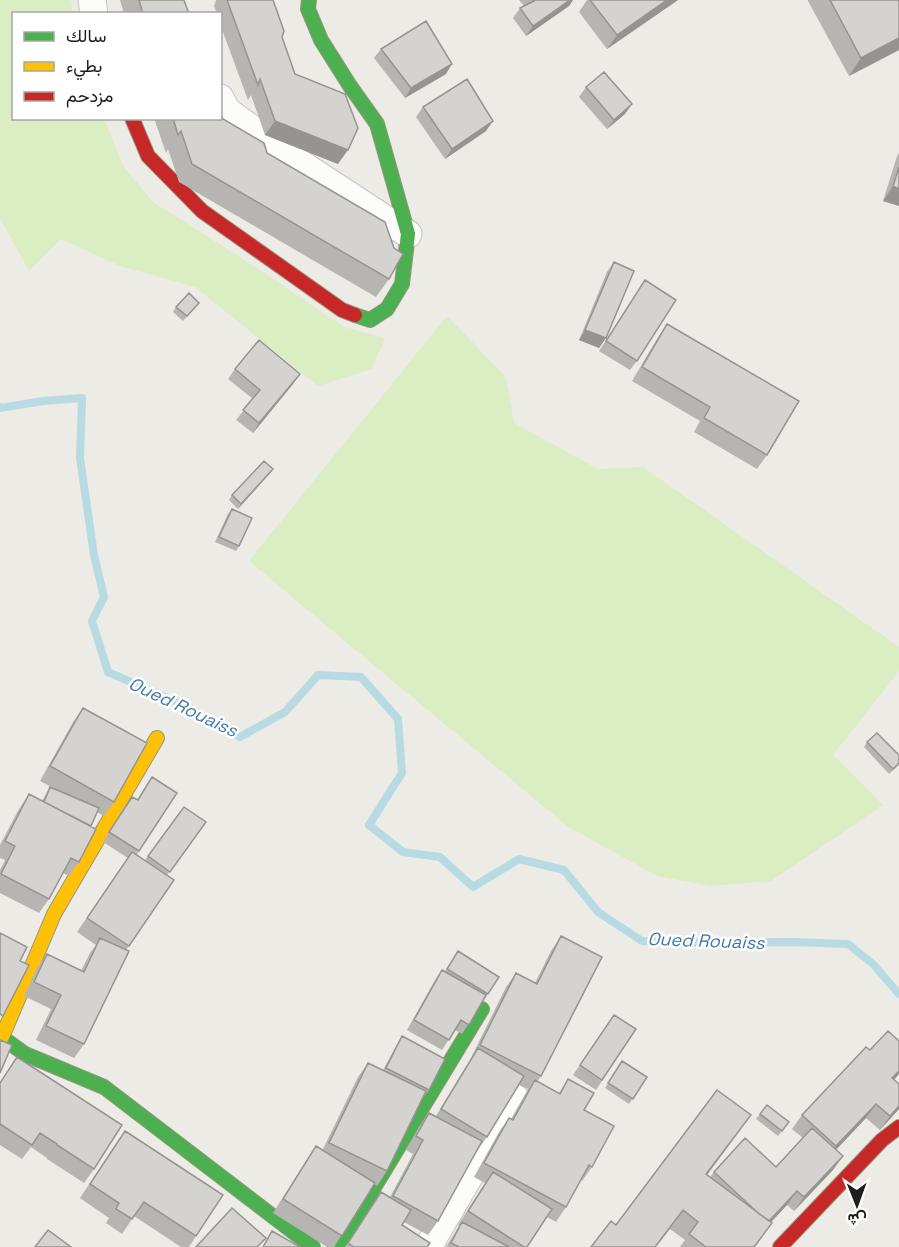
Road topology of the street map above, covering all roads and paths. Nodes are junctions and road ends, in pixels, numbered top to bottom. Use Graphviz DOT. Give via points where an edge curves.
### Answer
graph roads {
  1 [pos="309,0"];
  2 [pos="222,102"];
  3 [pos="133,120"];
  4 [pos="408,234"];
  5 [pos="157,738"];
  6 [pos="482,1009"];
  7 [pos="1,1036"];
  8 [pos="515,1098"];
  9 [pos="899,1127"];
  10 [pos="313,1247"];
  11 [pos="338,1247"];
  12 [pos="428,1247"];
  13 [pos="780,1247"];
  1 -- 4 [label="street" via="321,40 377,124"];
  2 -- 4 [label="street" via="227,111 292,158"];
  3 -- 4 [label="street" via="148,156 202,211 342,310 370,320 387,309 402,284"];
  5 -- 7 [label="street" via="54,914"];
  6 -- 11 [label="street"];
  7 -- 10 [label="street" via="25,1054 104,1087"];
  8 -- 12 [label="street"];
  9 -- 13 [label="street"];
}
